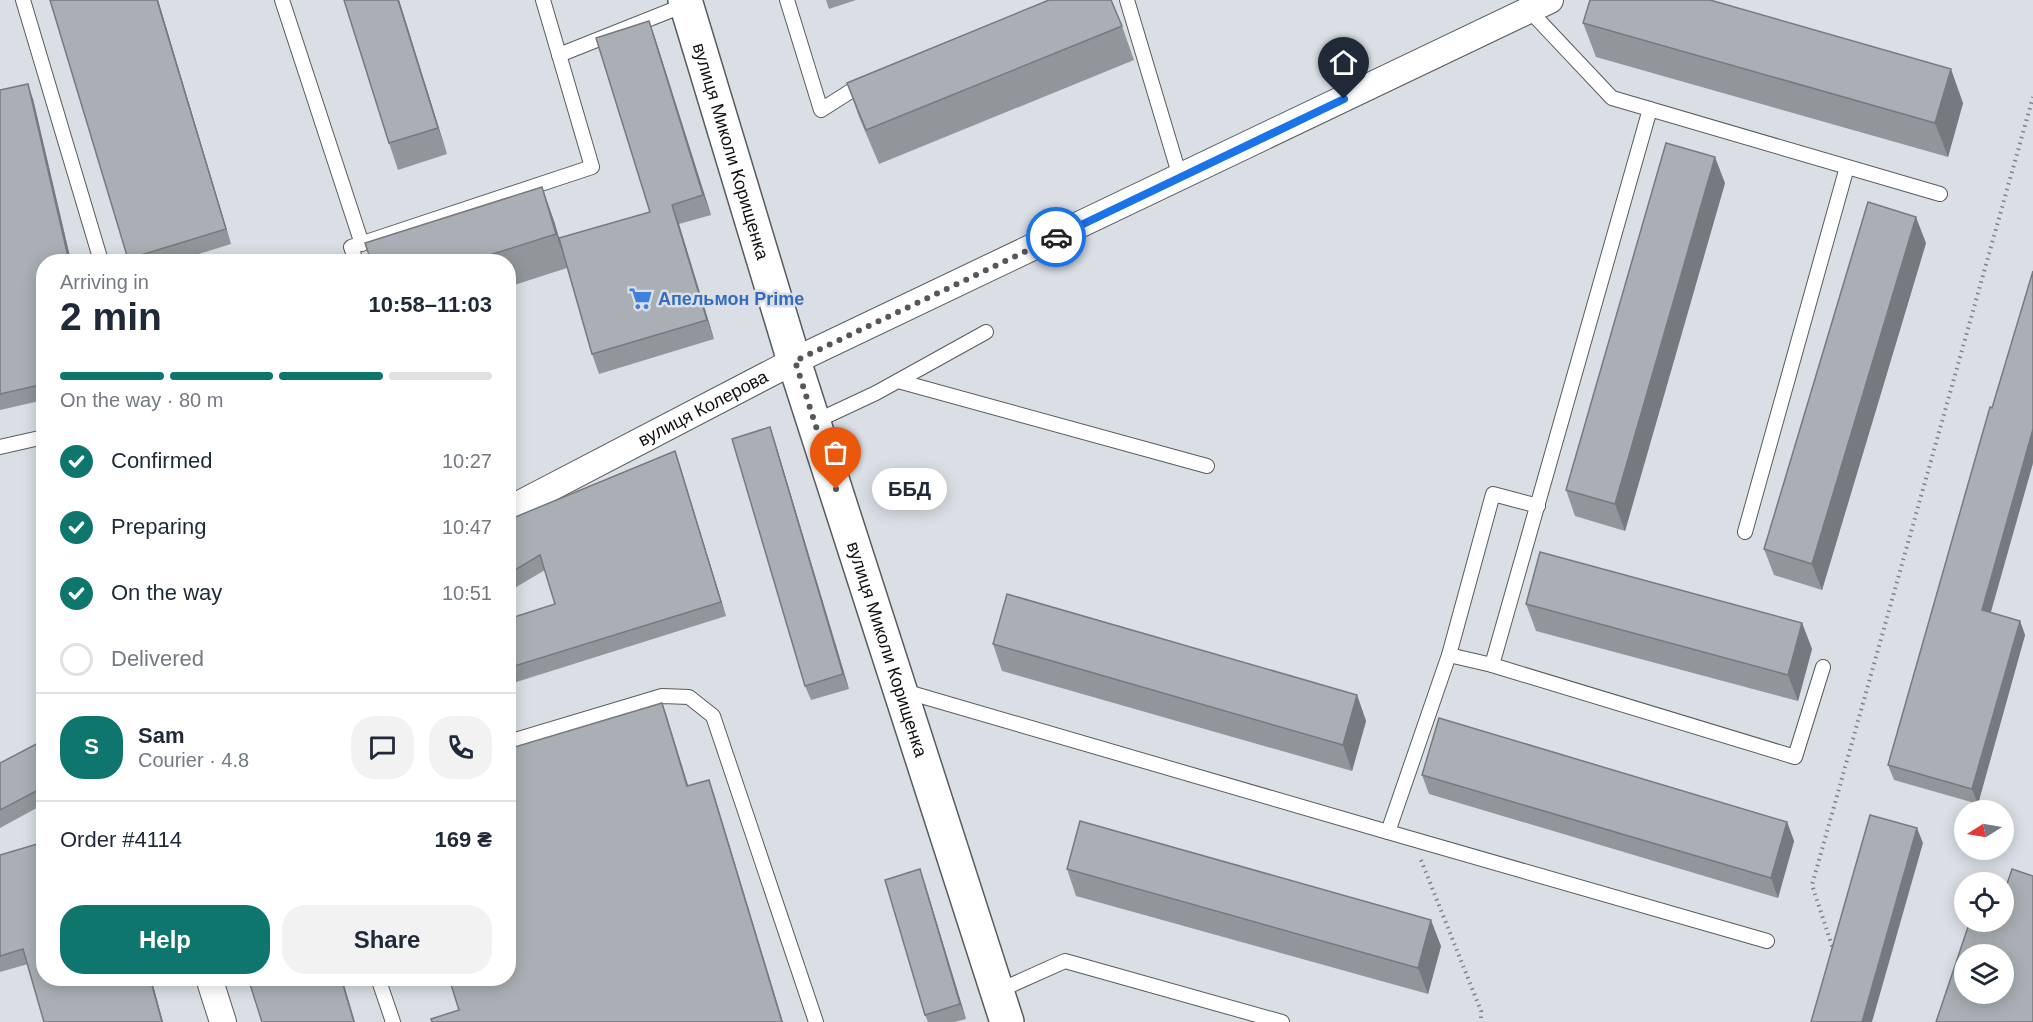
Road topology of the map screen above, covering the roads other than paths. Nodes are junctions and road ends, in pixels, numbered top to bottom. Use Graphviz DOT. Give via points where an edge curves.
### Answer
graph roads {
  1 [pos="23,0"];
  2 [pos="282,0"];
  3 [pos="543,0"];
  4 [pos="787,0"];
  5 [pos="1127,0"];
  6 [pos="686,2"];
  7 [pos="1540,5"];
  8 [pos="559,55"];
  9 [pos="876,80"];
  10 [pos="1650,109"];
  11 [pos="1847,167"];
  12 [pos="1180,177"];
  13 [pos="1940,194"];
  14 [pos="362,244"];
  15 [pos="99,254"];
  16 [pos="354,254"];
  17 [pos="986,332"];
  18 [pos="795,361"];
  19 [pos="898,381"];
  20 [pos="814,422"];
  21 [pos="36,439"];
  22 [pos="0,447"];
  23 [pos="1207,466"];
  24 [pos="516,506"];
  25 [pos="1538,506"];
  26 [pos="1745,532"];
  27 [pos="1449,654"];
  28 [pos="1492,665"];
  29 [pos="1823,667"];
  30 [pos="902,690"];
  31 [pos="516,740"];
  32 [pos="1388,832"];
  33 [pos="1767,941"];
  34 [pos="212,986"];
  35 [pos="381,986"];
  36 [pos="998,991"];
  37 [pos="223,1022"];
  38 [pos="393,1022"];
  39 [pos="816,1022"];
  40 [pos="1007,1022"];
  41 [pos="1282,1022"];
  1 -- 15 [label="lane"];
  2 -- 14 [label="lane"];
  3 -- 8 [label="lane"];
  4 -- 9 [label="lane" via="821,110"];
  5 -- 12 [label="lane"];
  6 -- 8 [label="lane"];
  6 -- 18 [label="street, вулиця Миколи Корищенка"];
  7 -- 10 [label="lane" via="1612,98"];
  7 -- 12 [label="street, вулиця Колерова"];
  8 -- 14 [label="lane" via="592,167"];
  10 -- 11 [label="lane"];
  10 -- 25 [label="lane"];
  11 -- 13 [label="lane"];
  11 -- 26 [label="lane"];
  12 -- 18 [label="street, вулиця Колерова"];
  14 -- 16 [label="lane" via="351,247"];
  17 -- 19 [label="lane"];
  18 -- 20 [label="street, вулиця Миколи Корищенка"];
  18 -- 24 [label="street, вулиця Колерова"];
  19 -- 20 [label="lane"];
  19 -- 23 [label="lane"];
  20 -- 30 [label="street, вулиця Миколи Корищенка"];
  21 -- 22 [label="lane"];
  25 -- 27 [label="lane" via="1493,494"];
  25 -- 28 [label="lane"];
  27 -- 28 [label="lane"];
  27 -- 32 [label="lane"];
  28 -- 29 [label="lane" via="1795,757"];
  30 -- 32 [label="lane"];
  30 -- 36 [label="street, вулиця Миколи Корищенка"];
  31 -- 39 [label="lane" via="662,696 689,697 713,716"];
  32 -- 33 [label="lane"];
  34 -- 37 [label="street"];
  35 -- 38 [label="lane"];
  36 -- 40 [label="street, вулиця Миколи Корищенка"];
  36 -- 41 [label="lane" via="1065,961"];
}
